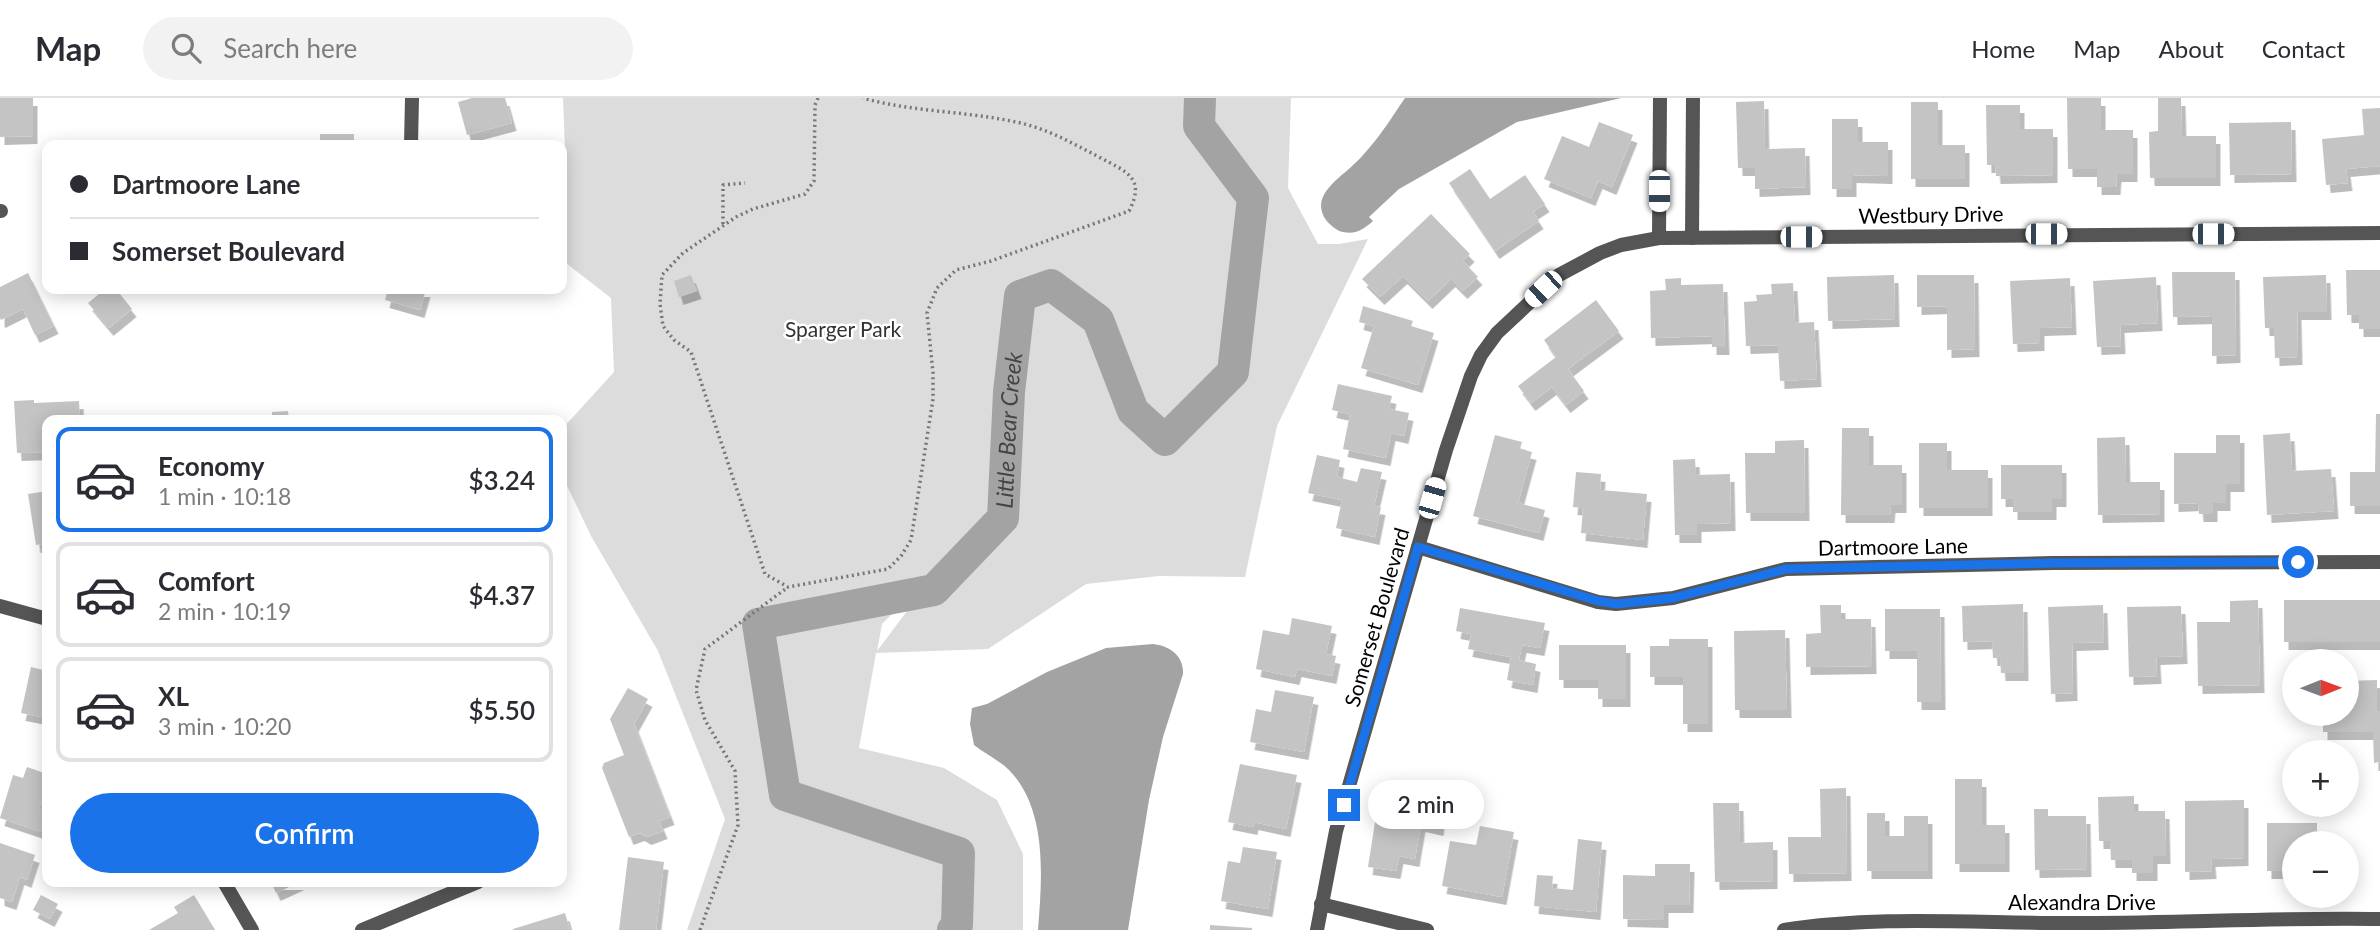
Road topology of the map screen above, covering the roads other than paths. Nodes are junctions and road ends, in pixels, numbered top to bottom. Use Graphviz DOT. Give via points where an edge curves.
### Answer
graph roads {
  1 [pos="412,98"];
  2 [pos="1660,98"];
  3 [pos="1693,98"];
  4 [pos="411,140"];
  5 [pos="2380,233"];
  6 [pos="1659,238"];
  7 [pos="1692,238"];
  8 [pos="1418,547"];
  9 [pos="2380,562"];
  10 [pos="0,606"];
  11 [pos="42,618"];
  12 [pos="227,887"];
  13 [pos="466,887"];
  14 [pos="1321,905"];
  15 [pos="2380,919"];
  16 [pos="2069,927"];
  17 [pos="252,930"];
  18 [pos="362,930"];
  19 [pos="1317,930"];
  20 [pos="1427,930"];
  21 [pos="1784,930"];
  1 -- 4 [label="street"];
  2 -- 6 [label="street"];
  3 -- 7 [label="street"];
  5 -- 7 [label="street, Westbury Drive"];
  6 -- 7 [label="street, Somerset Boulevard"];
  6 -- 8 [label="street, Somerset Boulevard" via="1600,253 1559,275 1497,333 1471,376"];
  8 -- 9 [label="street, Dartmoore Lane" via="1616,604 1673,598 1786,569 2066,562"];
  8 -- 14 [label="street, Somerset Boulevard" via="1336,831"];
  10 -- 11 [label="street"];
  12 -- 17 [label="street"];
  13 -- 18 [label="street"];
  14 -- 19 [label="street, Somerset Boulevard"];
  14 -- 20 [label="street"];
  15 -- 16 [label="street, Alexandra Drive"];
  16 -- 21 [label="street, Alexandra Drive" via="1891,922"];
}
